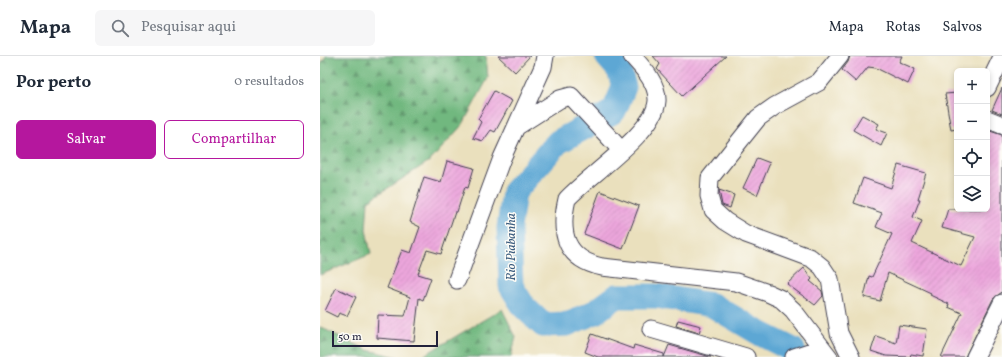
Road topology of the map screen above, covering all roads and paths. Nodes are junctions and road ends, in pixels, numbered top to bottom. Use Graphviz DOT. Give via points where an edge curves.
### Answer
graph roads {
  1 [pos="545,56"];
  2 [pos="632,56"];
  3 [pos="840,56"];
  4 [pos="1002,56"];
  5 [pos="990,82"];
  6 [pos="990,120"];
  7 [pos="1002,125"];
  8 [pos="516,127"];
  9 [pos="621,150"];
  10 [pos="457,280"];
  11 [pos="1002,303"];
  12 [pos="651,328"];
  13 [pos="813,354"];
  14 [pos="746,357"];
  15 [pos="851,357"];
  16 [pos="975,357"];
  1 -- 8 [label="street" via="543,67"];
  2 -- 9 [label="street" via="650,78 657,100 643,131"];
  3 -- 15 [label="street" via="819,82 758,118 710,178 709,196 713,210 746,234 812,258 822,267 830,279 839,333"];
  4 -- 5 [label="street"];
  6 -- 7 [label="street"];
  8 -- 9 [label="street" via="560,99 571,96"];
  8 -- 10 [label="street"];
  9 -- 13 [label="street" via="567,199 563,229 575,256 588,264 609,268 736,282 768,292 793,310"];
  11 -- 16 [label="street"];
  12 -- 14 [label="street"];
}
